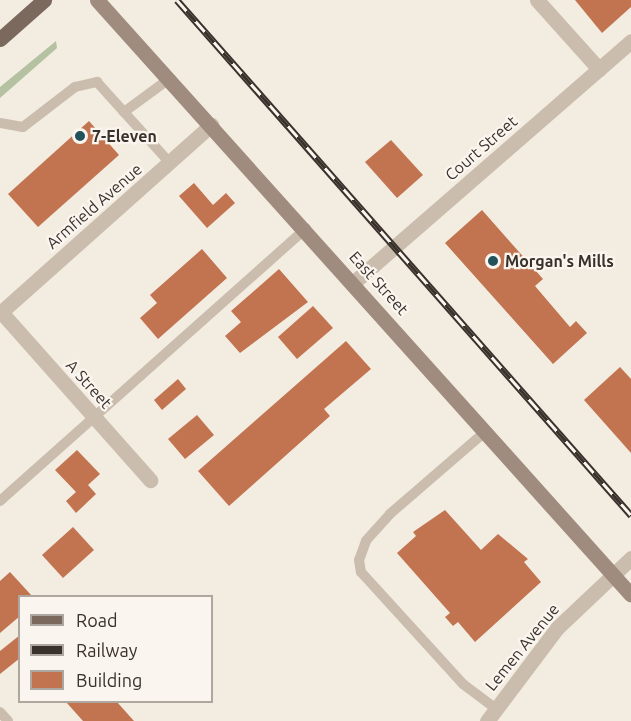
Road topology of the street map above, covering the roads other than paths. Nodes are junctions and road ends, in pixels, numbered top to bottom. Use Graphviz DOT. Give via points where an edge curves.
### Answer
graph roads {
  1 [pos="44,0"];
  2 [pos="97,0"];
  3 [pos="540,1"];
  4 [pos="0,38"];
  5 [pos="631,40"];
  6 [pos="599,69"];
  7 [pos="169,79"];
  8 [pos="124,112"];
  9 [pos="0,123"];
  10 [pos="211,125"];
  11 [pos="170,163"];
  12 [pos="306,228"];
  13 [pos="354,282"];
  14 [pos="1,313"];
  15 [pos="95,417"];
  16 [pos="486,430"];
  17 [pos="150,480"];
  18 [pos="0,501"];
  19 [pos="631,558"];
  20 [pos="613,574"];
  21 [pos="631,595"];
  22 [pos="0,712"];
  23 [pos="491,715"];
  24 [pos="9,721"];
  1 -- 4 [label="main road"];
  2 -- 7 [label="main road, East Street"];
  3 -- 6 [label="street"];
  5 -- 6 [label="street, Court Street"];
  6 -- 13 [label="street, Court Street"];
  7 -- 8 [label="lane"];
  7 -- 10 [label="main road, East Street"];
  8 -- 9 [label="lane" via="97,82 75,87 23,127"];
  8 -- 11 [label="lane"];
  10 -- 11 [label="street, Armfield Avenue"];
  10 -- 12 [label="main road, East Street"];
  11 -- 14 [label="street, Armfield Avenue"];
  12 -- 13 [label="main road, East Street"];
  12 -- 15 [label="lane"];
  13 -- 16 [label="main road, East Street"];
  14 -- 15 [label="street, A Street"];
  15 -- 17 [label="street, A Street"];
  15 -- 18 [label="lane"];
  16 -- 20 [label="main road, East Street"];
  16 -- 23 [label="lane" via="390,514 366,541 359,560 361,572"];
  19 -- 20 [label="street, Lemen Avenue"];
  20 -- 21 [label="main road, East Street"];
  20 -- 23 [label="street, Lemen Avenue" via="557,628"];
  22 -- 24 [label="lane"];
}
